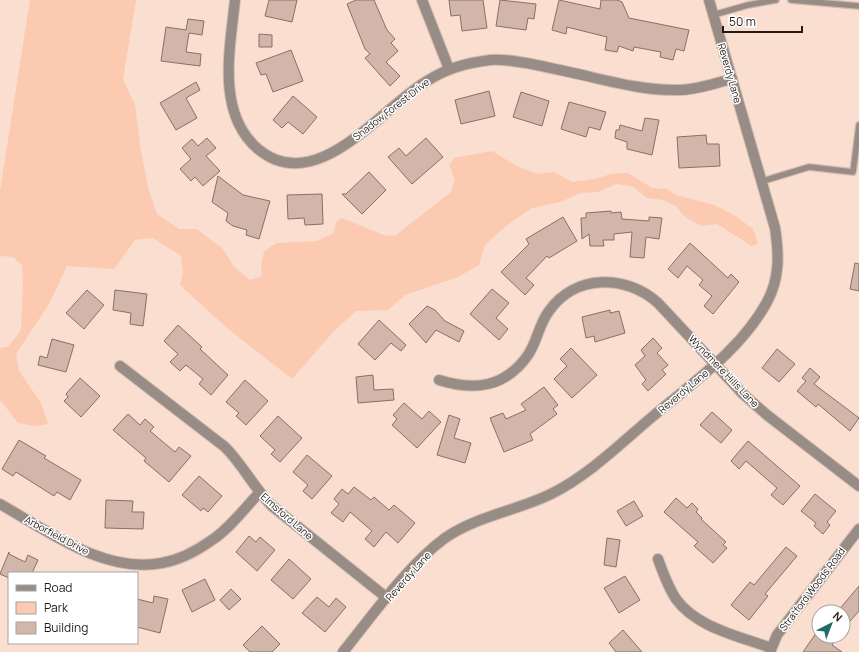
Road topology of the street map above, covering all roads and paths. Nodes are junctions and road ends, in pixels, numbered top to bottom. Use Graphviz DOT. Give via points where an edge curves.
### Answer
graph roads {
  1 [pos="235,0"];
  2 [pos="422,0"];
  3 [pos="709,0"];
  4 [pos="776,0"];
  5 [pos="791,0"];
  6 [pos="859,6"];
  7 [pos="713,15"];
  8 [pos="449,69"];
  9 [pos="732,79"];
  10 [pos="859,124"];
  11 [pos="762,181"];
  12 [pos="715,363"];
  13 [pos="120,366"];
  14 [pos="439,380"];
  15 [pos="859,486"];
  16 [pos="259,493"];
  17 [pos="0,504"];
  18 [pos="859,529"];
  19 [pos="658,559"];
  20 [pos="387,598"];
  21 [pos="771,650"];
  22 [pos="343,652"];
  1 -- 8 [label="street, Shadow Forest Drive" via="229,58 229,93 236,119 250,142 266,156 292,164 312,162 336,152 425,82"];
  2 -- 8 [label="street"];
  3 -- 7 [label="street, Reverdy Lane"];
  4 -- 7 [label="lane"];
  5 -- 6 [label="lane"];
  7 -- 9 [label="street, Reverdy Lane"];
  8 -- 9 [label="street, Shadow Forest Drive" via="466,63 493,60 541,66 651,89 680,90"];
  9 -- 11 [label="street, Reverdy Lane"];
  10 -- 11 [label="lane" via="853,172 809,167"];
  11 -- 12 [label="street, Reverdy Lane" via="778,248 775,284 756,318"];
  12 -- 14 [label="street, Wyndmere Hills Lane" via="651,297 627,284 605,281 571,290 555,303 542,322 528,354 512,371 495,383 465,386"];
  12 -- 15 [label="street, Wyndmere Hills Lane" via="767,415"];
  12 -- 20 [label="street, Reverdy Lane" via="574,481 536,500 468,525 446,538 424,556"];
  13 -- 16 [label="street, Elmsford Lane" via="225,447 238,460"];
  16 -- 17 [label="street, Arborfield Drive" via="212,540 190,553 162,563 127,564 92,554"];
  16 -- 20 [label="street, Elmsford Lane"];
  18 -- 21 [label="street, Stratford Woods Road" via="777,635"];
  19 -- 21 [label="street" via="676,599 695,617"];
  20 -- 22 [label="street, Reverdy Lane"];
}
